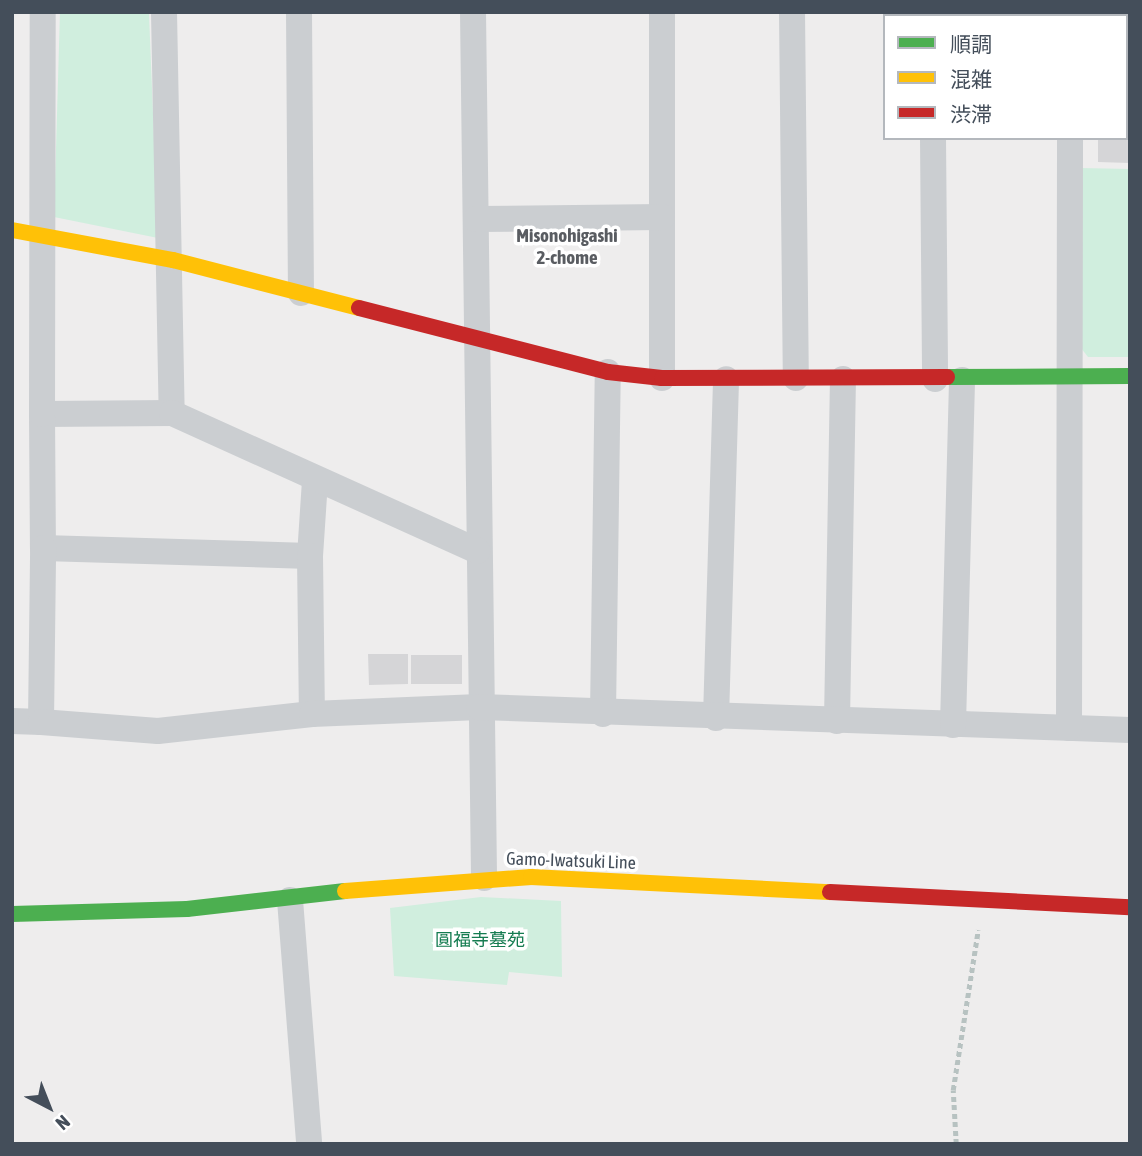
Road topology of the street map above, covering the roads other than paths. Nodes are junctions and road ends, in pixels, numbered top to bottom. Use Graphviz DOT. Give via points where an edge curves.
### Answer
graph roads {
  1 [pos="43,12"];
  2 [pos="164,12"];
  3 [pos="299,12"];
  4 [pos="472,12"];
  5 [pos="662,12"];
  6 [pos="792,12"];
  7 [pos="933,140"];
  8 [pos="1070,140"];
  9 [pos="662,217"];
  10 [pos="475,219"];
  11 [pos="12,230"];
  12 [pos="40,231"];
  13 [pos="173,260"];
  14 [pos="300,293"];
  15 [pos="475,339"];
  16 [pos="608,372"];
  17 [pos="1130,376"];
  18 [pos="796,378"];
  19 [pos="663,379"];
  20 [pos="726,379"];
  21 [pos="843,379"];
  22 [pos="935,379"];
  23 [pos="962,380"];
  24 [pos="1068,380"];
  25 [pos="172,413"];
  26 [pos="42,414"];
  27 [pos="315,480"];
  28 [pos="43,548"];
  29 [pos="477,551"];
  30 [pos="310,556"];
  31 [pos="479,707"];
  32 [pos="603,714"];
  33 [pos="312,715"];
  34 [pos="716,718"];
  35 [pos="12,721"];
  36 [pos="837,721"];
  37 [pos="41,722"];
  38 [pos="953,725"];
  39 [pos="1069,728"];
  40 [pos="1130,730"];
  41 [pos="484,878"];
  42 [pos="290,900"];
  43 [pos="1130,907"];
  44 [pos="12,914"];
  45 [pos="309,1144"];
  1 -- 12 [label="street"];
  2 -- 13 [label="street"];
  3 -- 14 [label="street"];
  4 -- 10 [label="street"];
  5 -- 9 [label="street"];
  6 -- 18 [label="street"];
  7 -- 22 [label="street"];
  8 -- 24 [label="street"];
  9 -- 10 [label="street"];
  9 -- 19 [label="street"];
  10 -- 15 [label="street"];
  11 -- 12 [label="street"];
  12 -- 13 [label="street"];
  12 -- 26 [label="street"];
  13 -- 14 [label="street"];
  13 -- 25 [label="street"];
  14 -- 15 [label="street"];
  15 -- 16 [label="street"];
  15 -- 29 [label="street"];
  16 -- 19 [label="street"];
  16 -- 32 [label="street"];
  17 -- 24 [label="street"];
  18 -- 20 [label="street"];
  18 -- 21 [label="street"];
  19 -- 20 [label="street"];
  20 -- 34 [label="street"];
  21 -- 22 [label="street"];
  21 -- 36 [label="street"];
  22 -- 23 [label="street"];
  23 -- 24 [label="street"];
  23 -- 38 [label="street"];
  24 -- 39 [label="street"];
  25 -- 26 [label="street"];
  25 -- 27 [label="street"];
  26 -- 28 [label="street"];
  27 -- 29 [label="street"];
  27 -- 30 [label="street"];
  28 -- 30 [label="street"];
  28 -- 37 [label="street"];
  29 -- 31 [label="street"];
  30 -- 33 [label="street"];
  31 -- 32 [label="street"];
  31 -- 33 [label="street"];
  31 -- 41 [label="street"];
  32 -- 34 [label="street"];
  33 -- 37 [label="street" via="158,731"];
  34 -- 36 [label="street"];
  35 -- 37 [label="street"];
  36 -- 38 [label="street"];
  38 -- 39 [label="street"];
  39 -- 40 [label="street"];
  41 -- 42 [label="street, Gamo-Iwatsuki Line"];
  41 -- 43 [label="street, Gamo-Iwatsuki Line"];
  42 -- 44 [label="street, Gamo-Iwatsuki Line" via="103,915"];
  42 -- 45 [label="street"];
}
